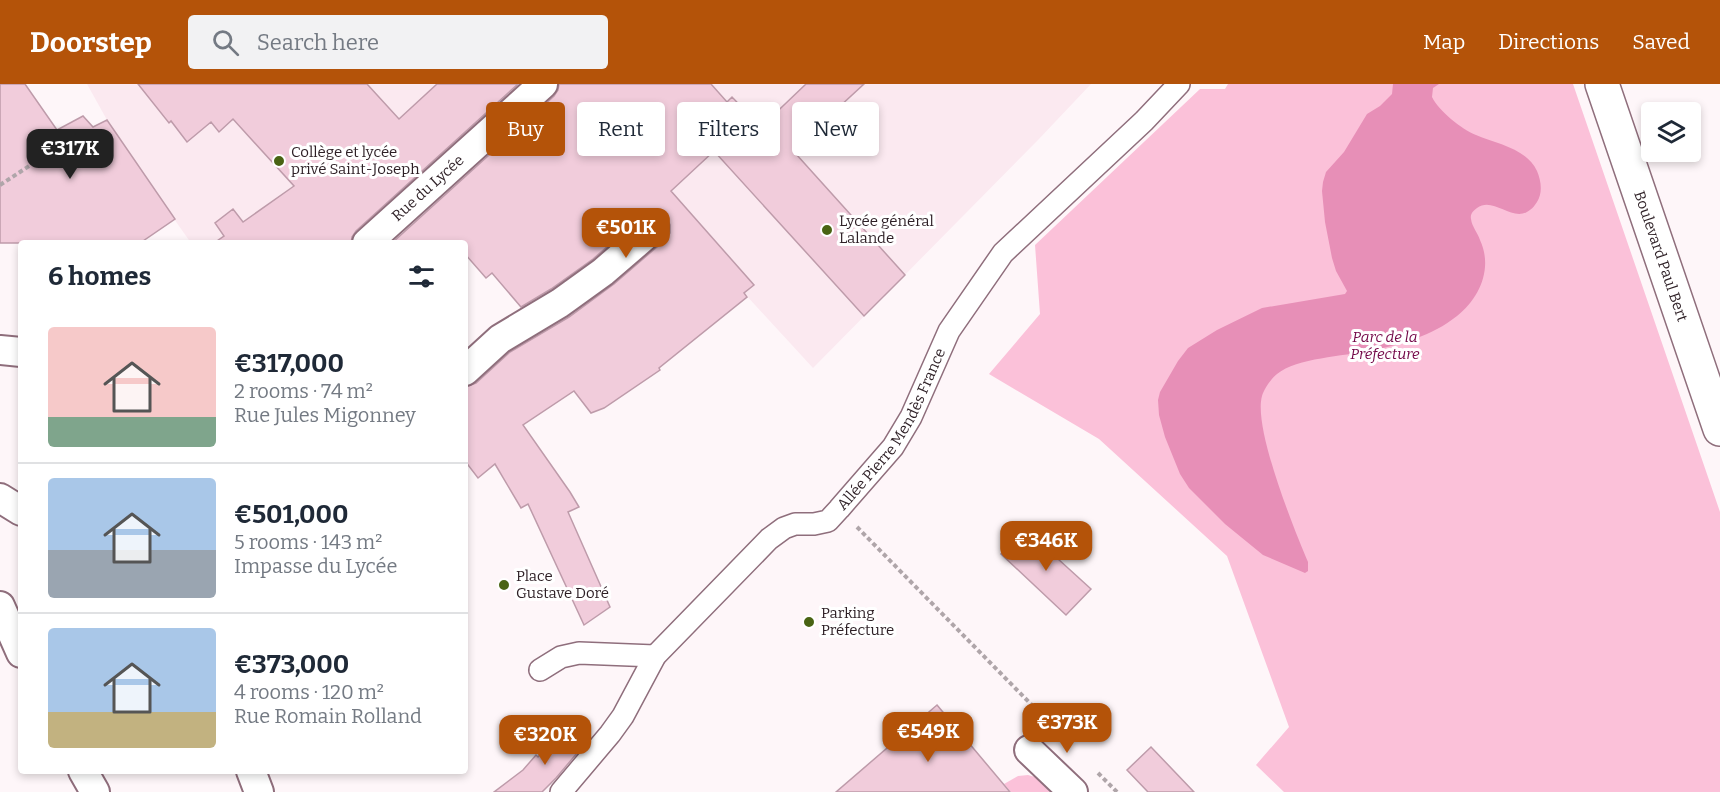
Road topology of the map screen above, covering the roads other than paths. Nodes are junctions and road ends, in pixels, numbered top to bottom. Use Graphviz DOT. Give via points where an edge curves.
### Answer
graph roads {
  1 [pos="543,84"];
  2 [pos="1179,84"];
  3 [pos="1602,84"];
  4 [pos="654,228"];
  5 [pos="370,240"];
  6 [pos="0,350"];
  7 [pos="18,352"];
  8 [pos="468,368"];
  9 [pos="1720,429"];
  10 [pos="0,498"];
  11 [pos="18,509"];
  12 [pos="0,606"];
  13 [pos="18,647"];
  14 [pos="655,656"];
  15 [pos="540,670"];
  16 [pos="1029,750"];
  17 [pos="85,774"];
  18 [pos="251,774"];
  19 [pos="95,792"];
  20 [pos="259,792"];
  21 [pos="561,792"];
  22 [pos="1073,792"];
  1 -- 5 [label="street, Rue du Lycée"];
  2 -- 14 [label="street, Allée Pierre Mendès France" via="1144,122 1003,253 949,331 911,417 893,447 839,509 828,521 795,524 769,539"];
  3 -- 9 [label="main road, Boulevard Paul Bert"];
  4 -- 8 [label="street" via="603,272 500,339"];
  6 -- 7 [label="street"];
  10 -- 11 [label="street"];
  12 -- 13 [label="street"];
  14 -- 15 [label="street" via="579,653 561,657"];
  14 -- 21 [label="street, Allée Pierre Mendès France" via="623,716"];
  16 -- 22 [label="street"];
  17 -- 19 [label="street"];
  18 -- 20 [label="street"];
}
